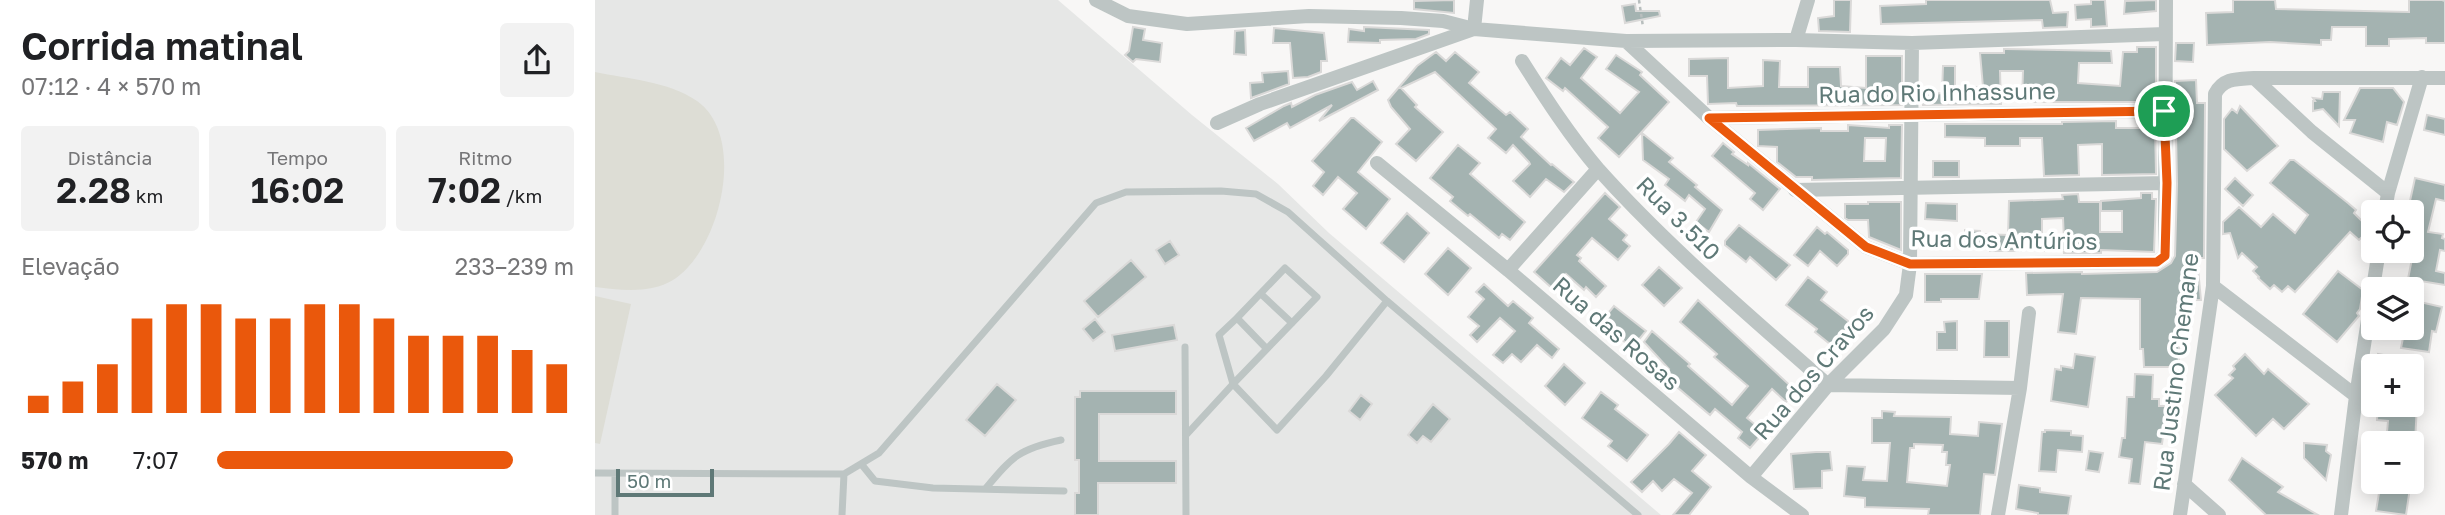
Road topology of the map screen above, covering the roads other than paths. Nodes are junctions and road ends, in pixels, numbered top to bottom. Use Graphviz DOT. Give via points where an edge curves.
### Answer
graph roads {
  1 [pos="1096,0"];
  2 [pos="1476,0"];
  3 [pos="1808,0"];
  4 [pos="2166,0"];
  5 [pos="1474,29"];
  6 [pos="2165,34"];
  7 [pos="1796,40"];
  8 [pos="1626,41"];
  9 [pos="1912,43"];
  10 [pos="1522,61"];
  11 [pos="2254,78"];
  12 [pos="2422,78"];
  13 [pos="2445,78"];
  14 [pos="2164,111"];
  15 [pos="1912,115"];
  16 [pos="1709,118"];
  17 [pos="1217,123"];
  18 [pos="1377,163"];
  19 [pos="1598,169"];
  20 [pos="2167,183"];
  21 [pos="1911,188"];
  22 [pos="1795,190"];
  23 [pos="2388,193"];
  24 [pos="2387,200"];
  25 [pos="2377,263"];
  26 [pos="1910,264"];
  27 [pos="1508,270"];
  28 [pos="2213,286"];
  29 [pos="1261,294"];
  30 [pos="1387,301"];
  31 [pos="2029,313"];
  32 [pos="1237,318"];
  33 [pos="1291,323"];
  34 [pos="1185,347"];
  35 [pos="1266,348"];
  36 [pos="1233,384"];
  37 [pos="1828,385"];
  38 [pos="2020,388"];
  39 [pos="2356,396"];
  40 [pos="1187,434"];
  41 [pos="1061,440"];
  42 [pos="862,465"];
  43 [pos="595,473"];
  44 [pos="615,473"];
  45 [pos="844,474"];
  46 [pos="1751,477"];
  47 [pos="2184,484"];
  48 [pos="986,488"];
  49 [pos="1064,491"];
  50 [pos="615,515"];
  51 [pos="842,515"];
  52 [pos="1187,515"];
  53 [pos="1638,515"];
  54 [pos="1803,515"];
  55 [pos="1998,515"];
  56 [pos="2180,515"];
  57 [pos="2219,515"];
  58 [pos="2341,515"];
  1 -- 5 [label="street" via="1128,16 1187,24 1322,16 1443,21"];
  2 -- 5 [label="street"];
  3 -- 7 [label="street"];
  4 -- 6 [label="street"];
  5 -- 8 [label="street"];
  5 -- 17 [label="street"];
  6 -- 9 [label="street"];
  6 -- 14 [label="street"];
  7 -- 8 [label="street"];
  7 -- 9 [label="street"];
  8 -- 16 [label="street, Rua dos Antúrios"];
  9 -- 15 [label="street, Rua dos Cravos"];
  10 -- 19 [label="street, Rua 3.510"];
  11 -- 12 [label="street, Rua Justino Chemane"];
  11 -- 23 [label="street"];
  11 -- 28 [label="street, Rua Justino Chemane" via="2227,80 2215,94"];
  12 -- 13 [label="street, Rua Justino Chemane"];
  12 -- 23 [label="street"];
  14 -- 15 [label="street, Rua do Rio Inhassune"];
  14 -- 20 [label="street"];
  15 -- 16 [label="street, Rua do Rio Inhassune"];
  15 -- 21 [label="street, Rua dos Cravos"];
  16 -- 22 [label="street, Rua dos Antúrios"];
  18 -- 27 [label="street, Rua das Rosas"];
  19 -- 27 [label="street"];
  19 -- 37 [label="street, Rua 3.510" via="1675,250"];
  20 -- 21 [label="street"];
  20 -- 26 [label="street, Rua dos Antúrios" via="2165,256 2157,262"];
  21 -- 22 [label="street"];
  21 -- 26 [label="street, Rua dos Cravos"];
  22 -- 26 [label="street, Rua dos Antúrios" via="1866,247"];
  23 -- 24 [label="street"];
  25 -- 39 [label="street"];
  26 -- 37 [label="street, Rua dos Cravos" via="1906,295 1884,329"];
  27 -- 46 [label="street, Rua das Rosas"];
  28 -- 39 [label="street"];
  28 -- 47 [label="street, Rua Justino Chemane"];
  29 -- 32 [label="lane"];
  29 -- 33 [label="lane"];
  29 -- 33 [label="lane" via="1285,268 1317,297"];
  30 -- 36 [label="lane" via="1277,430"];
  30 -- 42 [label="lane" via="1288,212 1256,194 1126,192 1096,203 879,453"];
  30 -- 53 [label="lane"];
  31 -- 38 [label="street"];
  32 -- 35 [label="lane"];
  32 -- 36 [label="lane" via="1219,335"];
  33 -- 35 [label="lane"];
  34 -- 40 [label="lane"];
  35 -- 36 [label="lane"];
  36 -- 40 [label="lane"];
  37 -- 38 [label="street"];
  37 -- 46 [label="street, Rua dos Cravos"];
  38 -- 55 [label="street"];
  39 -- 58 [label="street"];
  40 -- 52 [label="lane"];
  41 -- 48 [label="lane" via="1030,447 1008,462"];
  42 -- 45 [label="lane"];
  42 -- 48 [label="lane" via="876,481"];
  43 -- 44 [label="lane"];
  44 -- 45 [label="lane"];
  44 -- 50 [label="lane"];
  45 -- 51 [label="lane"];
  46 -- 54 [label="street, Rua das Rosas"];
  47 -- 56 [label="street, Rua Justino Chemane"];
  47 -- 57 [label="street"];
  48 -- 49 [label="lane"];
}
